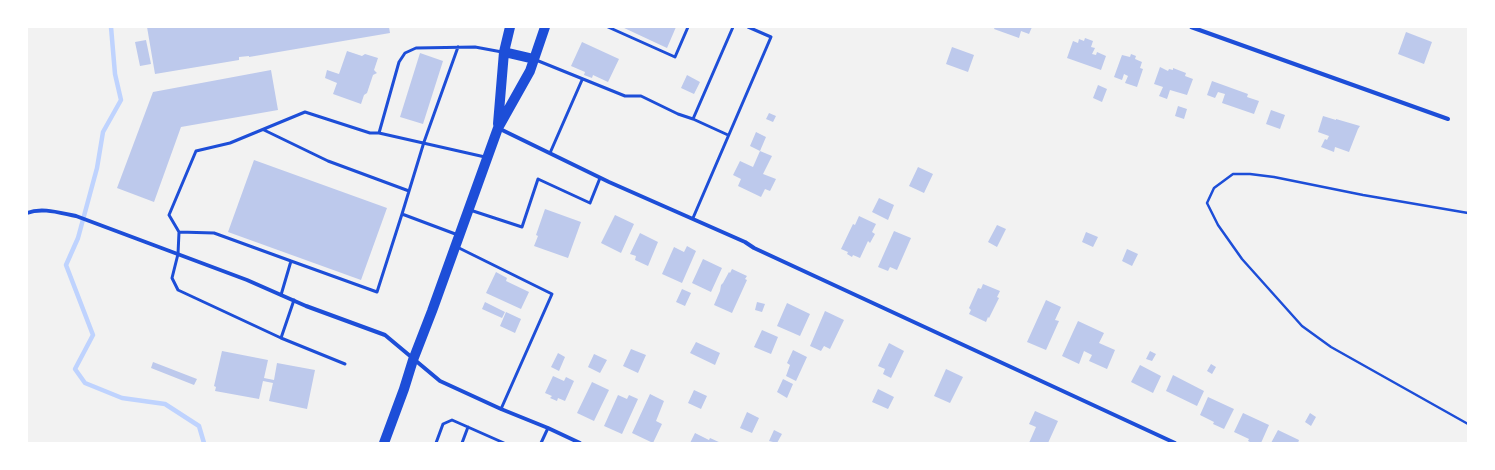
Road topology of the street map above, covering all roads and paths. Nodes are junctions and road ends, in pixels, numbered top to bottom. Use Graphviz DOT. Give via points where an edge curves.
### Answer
graph roads {
  1 [pos="510,27"];
  2 [pos="545,27"];
  3 [pos="608,27"];
  4 [pos="688,27"];
  5 [pos="732,27"];
  6 [pos="748,27"];
  7 [pos="1191,27"];
  8 [pos="458,47"];
  9 [pos="504,52"];
  10 [pos="534,59"];
  11 [pos="582,80"];
  12 [pos="693,119"];
  13 [pos="1448,119"];
  14 [pos="498,128"];
  15 [pos="264,130"];
  16 [pos="378,133"];
  17 [pos="728,135"];
  18 [pos="424,142"];
  19 [pos="550,153"];
  20 [pos="487,158"];
  21 [pos="600,178"];
  22 [pos="409,191"];
  23 [pos="468,209"];
  24 [pos="27,213"];
  25 [pos="1468,213"];
  26 [pos="402,214"];
  27 [pos="693,218"];
  28 [pos="179,232"];
  29 [pos="459,235"];
  30 [pos="455,246"];
  31 [pos="178,254"];
  32 [pos="291,261"];
  33 [pos="281,294"];
  34 [pos="294,300"];
  35 [pos="280,338"];
  36 [pos="413,360"];
  37 [pos="345,364"];
  38 [pos="501,409"];
  39 [pos="1468,424"];
  40 [pos="468,427"];
  41 [pos="548,428"];
  42 [pos="384,443"];
  43 [pos="436,443"];
  44 [pos="462,443"];
  45 [pos="504,443"];
  46 [pos="541,443"];
  47 [pos="580,443"];
  48 [pos="1175,443"];
  1 -- 9 [label="main road"];
  2 -- 10 [label="main road"];
  3 -- 4 [label="lane" via="675,57"];
  5 -- 12 [label="lane"];
  6 -- 17 [label="lane" via="771,37"];
  7 -- 13 [label="street"];
  8 -- 9 [label="lane"];
  8 -- 16 [label="lane" via="416,48 405,53 399,62"];
  8 -- 18 [label="lane"];
  9 -- 10 [label="main road"];
  9 -- 14 [label="main road"];
  10 -- 11 [label="lane"];
  10 -- 14 [label="main road" via="530,71"];
  11 -- 12 [label="lane" via="625,96 641,96"];
  11 -- 19 [label="lane"];
  12 -- 17 [label="lane"];
  14 -- 19 [label="street"];
  14 -- 20 [label="main road"];
  15 -- 16 [label="lane" via="305,112 370,133"];
  15 -- 22 [label="lane" via="328,160"];
  15 -- 28 [label="lane" via="230,143 196,151 169,215"];
  16 -- 18 [label="lane"];
  17 -- 27 [label="lane"];
  18 -- 20 [label="lane"];
  18 -- 22 [label="lane"];
  19 -- 21 [label="street"];
  20 -- 23 [label="main road"];
  21 -- 23 [label="lane" via="590,203 538,179 522,227"];
  21 -- 27 [label="street"];
  22 -- 26 [label="lane"];
  23 -- 29 [label="main road"];
  24 -- 31 [label="street" via="46,211 76,216"];
  25 -- 39 [label="path" via="1250,174 1233,174 1214,188 1207,203 1218,225 1242,259 1302,326 1331,347"];
  26 -- 29 [label="lane"];
  26 -- 32 [label="lane" via="376,292"];
  27 -- 48 [label="street"];
  28 -- 31 [label="lane"];
  28 -- 32 [label="lane" via="214,233"];
  29 -- 30 [label="main road"];
  30 -- 36 [label="main road"];
  30 -- 38 [label="lane" via="552,294"];
  31 -- 33 [label="street"];
  31 -- 35 [label="lane" via="172,278 178,290"];
  32 -- 33 [label="lane"];
  33 -- 34 [label="street"];
  34 -- 35 [label="lane"];
  34 -- 36 [label="street" via="386,335"];
  35 -- 37 [label="lane"];
  36 -- 38 [label="street" via="440,381"];
  36 -- 42 [label="main road"];
  38 -- 41 [label="street"];
  40 -- 43 [label="lane" via="452,420 443,424"];
  40 -- 44 [label="lane"];
  40 -- 45 [label="lane"];
  41 -- 46 [label="lane"];
  41 -- 47 [label="street"];
}
